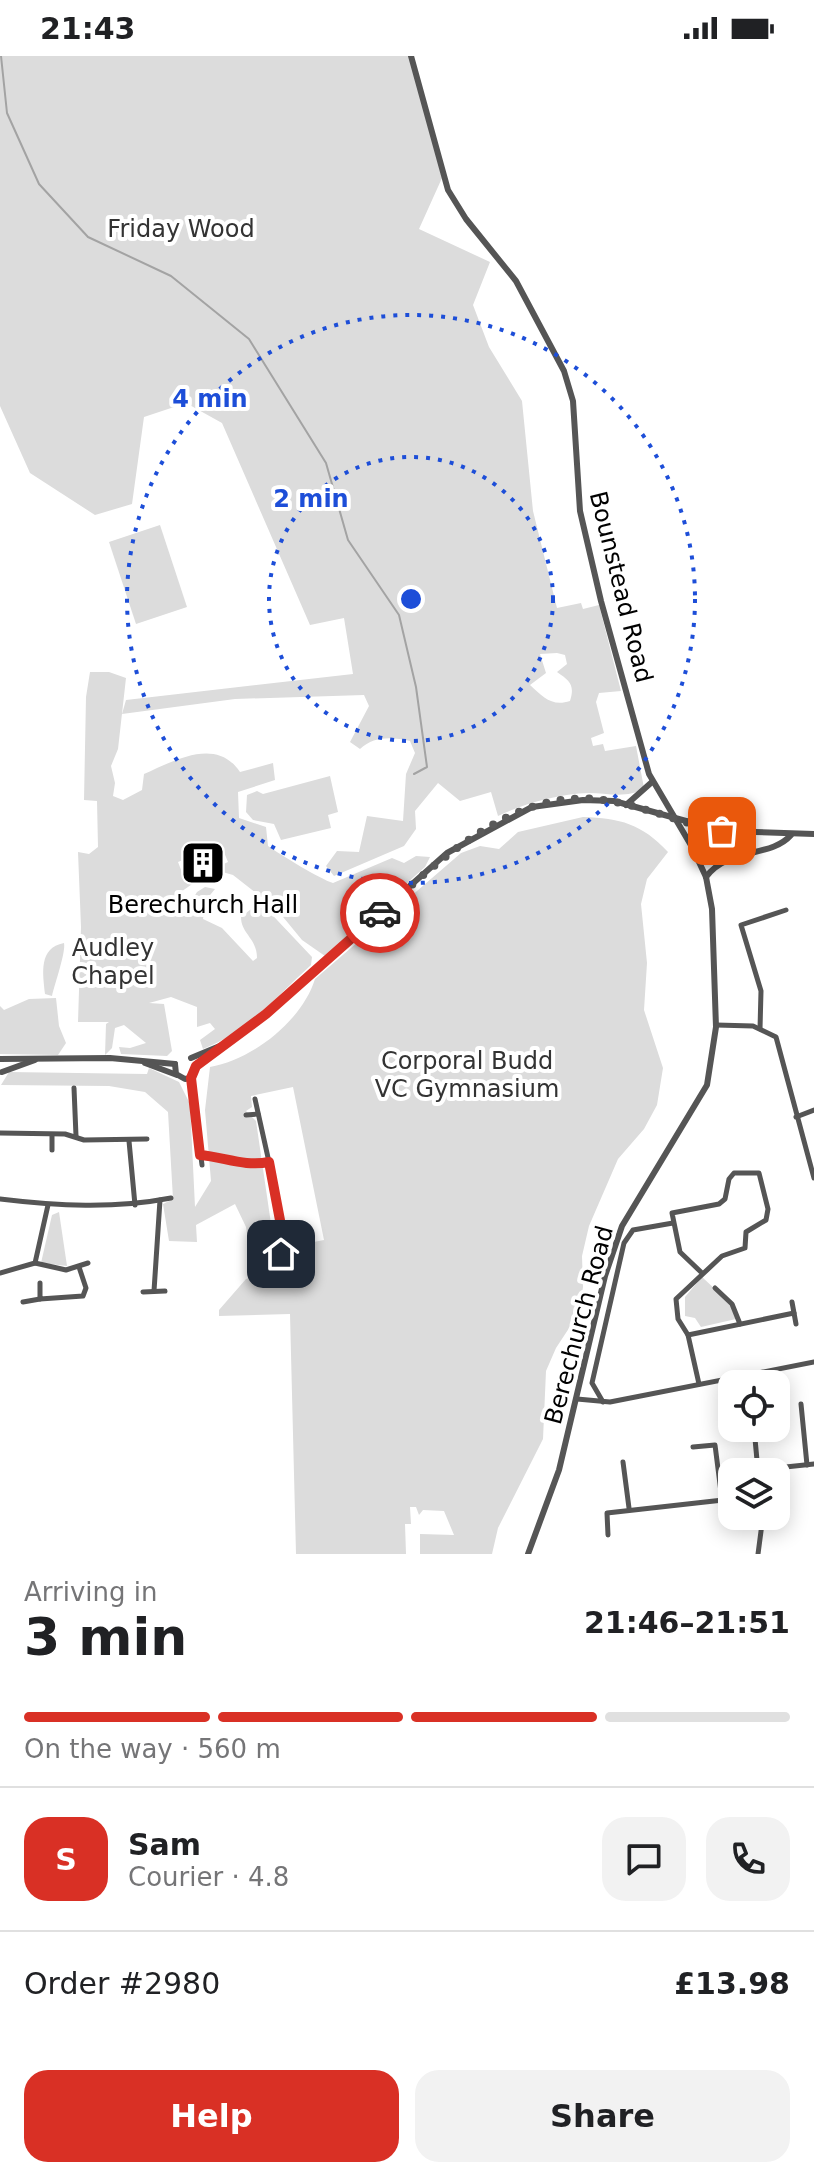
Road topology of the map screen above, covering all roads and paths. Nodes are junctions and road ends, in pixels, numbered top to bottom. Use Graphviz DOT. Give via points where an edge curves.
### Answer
graph roads {
  1 [pos="411,56"];
  2 [pos="652,782"];
  3 [pos="626,805"];
  4 [pos="675,820"];
  5 [pos="694,825"];
  6 [pos="814,834"];
  7 [pos="791,835"];
  8 [pos="688,839"];
  9 [pos="706,877"];
  10 [pos="786,910"];
  11 [pos="716,1025"];
  12 [pos="760,1029"];
  13 [pos="213,1050"];
  14 [pos="191,1058"];
  15 [pos="38,1059"];
  16 [pos="0,1060"];
  17 [pos="142,1061"];
  18 [pos="175,1064"];
  19 [pos="196,1066"];
  20 [pos="1,1073"];
  21 [pos="177,1075"];
  22 [pos="191,1078"];
  23 [pos="74,1088"];
  24 [pos="255,1099"];
  25 [pos="814,1110"];
  26 [pos="258,1114"];
  27 [pos="246,1115"];
  28 [pos="796,1117"];
  29 [pos="0,1133"];
  30 [pos="52,1135"];
  31 [pos="76,1136"];
  32 [pos="147,1139"];
  33 [pos="129,1141"];
  34 [pos="52,1150"];
  35 [pos="200,1155"];
  36 [pos="269,1162"];
  37 [pos="202,1165"];
  38 [pos="814,1178"];
  39 [pos="171,1198"];
  40 [pos="0,1199"];
  41 [pos="160,1200"];
  42 [pos="48,1205"];
  43 [pos="135,1205"];
  44 [pos="673,1223"];
  45 [pos="286,1252"];
  46 [pos="296,1255"];
  47 [pos="276,1260"];
  48 [pos="35,1263"];
  49 [pos="88,1263"];
  50 [pos="79,1267"];
  51 [pos="0,1273"];
  52 [pos="702,1273"];
  53 [pos="40,1283"];
  54 [pos="715,1288"];
  55 [pos="154,1291"];
  56 [pos="165,1291"];
  57 [pos="143,1292"];
  58 [pos="40,1299"];
  59 [pos="23,1302"];
  60 [pos="792,1302"];
  61 [pos="794,1313"];
  62 [pos="740,1324"];
  63 [pos="796,1324"];
  64 [pos="688,1335"];
  65 [pos="814,1362"];
  66 [pos="771,1370"];
  67 [pos="718,1380"];
  68 [pos="699,1384"];
  69 [pos="577,1399"];
  70 [pos="603,1402"];
  71 [pos="801,1404"];
  72 [pos="693,1447"];
  73 [pos="623,1462"];
  74 [pos="810,1464"];
  75 [pos="790,1467"];
  76 [pos="718,1469"];
  77 [pos="718,1500"];
  78 [pos="629,1508"];
  79 [pos="761,1530"];
  80 [pos="608,1535"];
  81 [pos="528,1554"];
  82 [pos="758,1554"];
  1 -- 2 [label="street, Bounstead Road" via="448,190 516,281 571,392 577,490 587,546"];
  2 -- 3 [label="street"];
  2 -- 4 [label="street, Bounstead Road"];
  3 -- 4 [label="street"];
  3 -- 13 [label="street" via="583,800 532,807 463,842 266,1014"];
  4 -- 5 [label="street"];
  4 -- 8 [label="street, Berechurch Road"];
  5 -- 7 [label="street"];
  5 -- 8 [label="street"];
  6 -- 7 [label="street"];
  7 -- 9 [label="street" via="721,861"];
  8 -- 9 [label="street, Berechurch Road"];
  9 -- 11 [label="street, Berechurch Road"];
  10 -- 12 [label="street" via="741,925 761,991"];
  11 -- 12 [label="street"];
  11 -- 69 [label="street, Berechurch Road" via="711,1073 700,1103 622,1226"];
  12 -- 28 [label="street" via="776,1037"];
  13 -- 14 [label="street"];
  13 -- 19 [label="street"];
  14 -- 18 [label="street"];
  14 -- 19 [label="street"];
  15 -- 16 [label="street"];
  15 -- 17 [label="street"];
  15 -- 20 [label="street"];
  16 -- 20 [label="street"];
  17 -- 18 [label="street"];
  17 -- 21 [label="street"];
  18 -- 21 [label="street"];
  19 -- 22 [label="street"];
  21 -- 22 [label="street"];
  22 -- 35 [label="street"];
  23 -- 31 [label="street"];
  24 -- 26 [label="street"];
  25 -- 28 [label="street"];
  26 -- 27 [label="street"];
  26 -- 36 [label="street"];
  28 -- 38 [label="street"];
  29 -- 30 [label="street"];
  30 -- 31 [label="street"];
  30 -- 34 [label="street"];
  31 -- 33 [label="street"];
  32 -- 33 [label="street"];
  33 -- 43 [label="street"];
  35 -- 36 [label="street" via="227,1157 248,1166"];
  35 -- 37 [label="street"];
  36 -- 45 [label="street"];
  39 -- 41 [label="street"];
  40 -- 42 [label="street"];
  41 -- 43 [label="street"];
  41 -- 55 [label="street"];
  42 -- 43 [label="street"];
  42 -- 48 [label="street"];
  44 -- 52 [label="street" via="680,1252"];
  44 -- 52 [label="street" via="672,1213 678,1209 725,1199 734,1173 759,1173 766,1220 746,1232 745,1248 722,1256"];
  44 -- 70 [label="street" via="633,1230 624,1243 592,1383"];
  45 -- 46 [label="street"];
  45 -- 47 [label="street"];
  48 -- 50 [label="street" via="66,1270"];
  48 -- 51 [label="street"];
  49 -- 50 [label="street"];
  50 -- 58 [label="street" via="86,1288 83,1296"];
  52 -- 64 [label="street" via="676,1299 678,1319"];
  53 -- 58 [label="street"];
  54 -- 62 [label="street" via="732,1304"];
  55 -- 56 [label="street"];
  55 -- 57 [label="street"];
  58 -- 59 [label="street"];
  60 -- 61 [label="street"];
  61 -- 62 [label="street"];
  61 -- 63 [label="street"];
  62 -- 64 [label="street"];
  64 -- 68 [label="street"];
  65 -- 66 [label="street"];
  67 -- 68 [label="street"];
  68 -- 70 [label="street"];
  69 -- 70 [label="street"];
  69 -- 81 [label="street, Berechurch Road"];
  71 -- 74 [label="street"];
  72 -- 76 [label="street" via="715,1445"];
  73 -- 78 [label="street"];
  74 -- 75 [label="street"];
  77 -- 78 [label="street"];
  78 -- 80 [label="street" via="607,1513"];
  79 -- 82 [label="street"];
}
